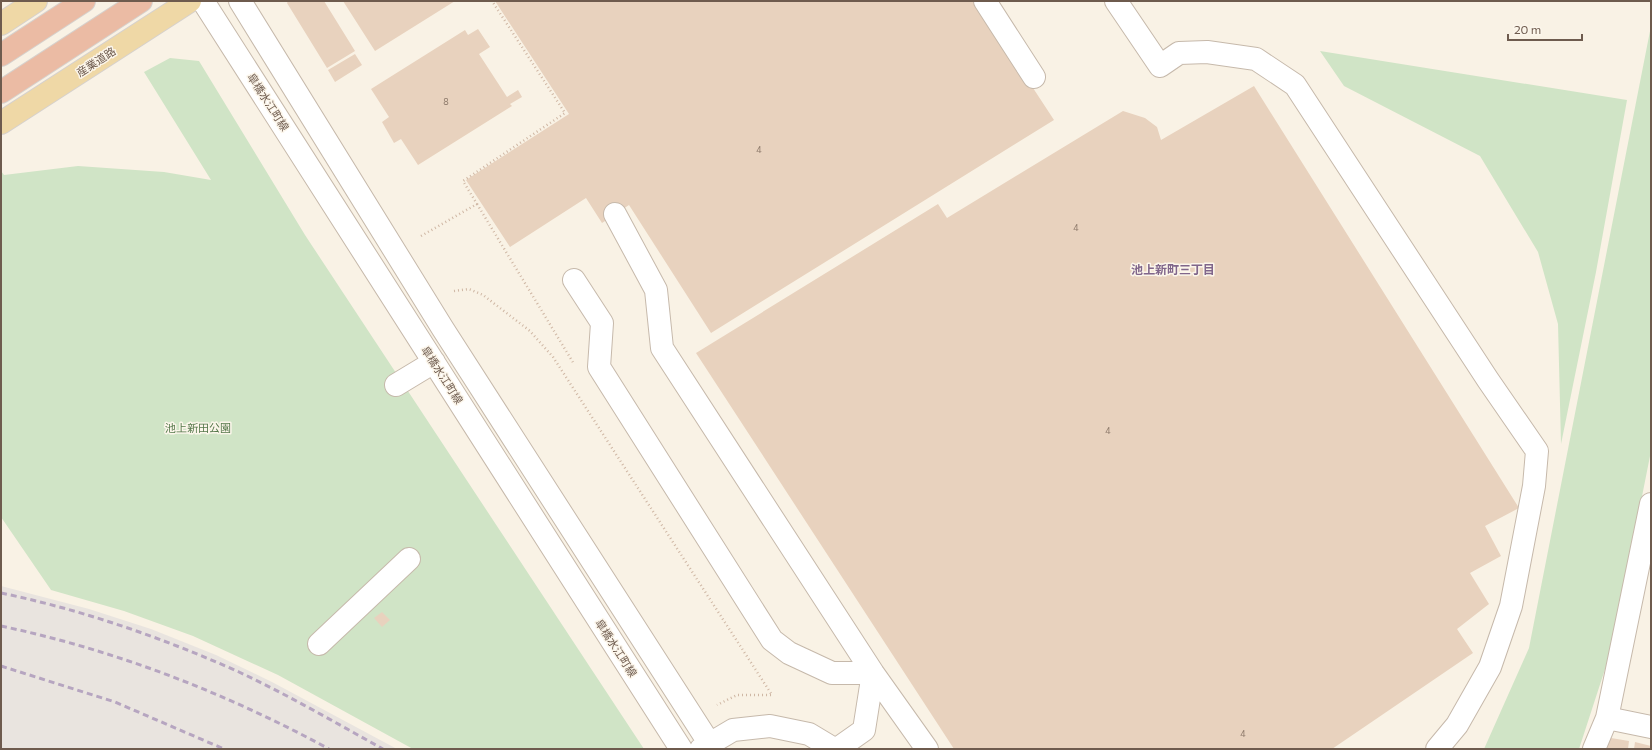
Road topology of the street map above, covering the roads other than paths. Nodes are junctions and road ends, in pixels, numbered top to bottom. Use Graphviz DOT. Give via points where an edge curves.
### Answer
graph roads {
  1 [pos="36,1"];
  2 [pos="84,1"];
  3 [pos="141,1"];
  4 [pos="190,1"];
  5 [pos="203,1"];
  6 [pos="240,1"];
  7 [pos="985,1"];
  8 [pos="1116,1"];
  9 [pos="1,24"];
  10 [pos="1,55"];
  11 [pos="1034,77"];
  12 [pos="1,92"];
  13 [pos="1,122"];
  14 [pos="615,214"];
  15 [pos="574,280"];
  16 [pos="434,362"];
  17 [pos="396,385"];
  18 [pos="1651,504"];
  19 [pos="1646,557"];
  20 [pos="409,559"];
  21 [pos="319,644"];
  22 [pos="873,673"];
  23 [pos="1607,718"];
  24 [pos="1651,727"];
  25 [pos="708,747"];
  26 [pos="681,749"];
  27 [pos="834,749"];
  28 [pos="837,749"];
  29 [pos="927,749"];
  30 [pos="1437,749"];
  31 [pos="1594,749"];
  1 -- 9 [label="main road"];
  2 -- 10 [label="highway"];
  3 -- 12 [label="highway"];
  4 -- 13 [label="main road, 産業道路"];
  5 -- 16 [label="street, 皐橋水江町線"];
  6 -- 25 [label="street" via="443,329"];
  7 -- 11 [label="street"];
  8 -- 30 [label="street" via="1160,66 1179,53 1207,52 1256,59 1295,85 1537,452 1534,486 1511,606 1490,667 1457,725"];
  14 -- 22 [label="street" via="656,290 662,348"];
  15 -- 22 [label="street" via="602,323 598,367 772,640 789,652 832,673"];
  16 -- 17 [label="street"];
  16 -- 26 [label="street, 皐橋水江町線"];
  18 -- 19 [label="street"];
  19 -- 23 [label="street"];
  20 -- 21 [label="street"];
  22 -- 28 [label="street" via="864,730"];
  22 -- 29 [label="street"];
  23 -- 24 [label="street"];
  23 -- 31 [label="street"];
  25 -- 27 [label="street" via="733,730 770,726 809,734"];
}
